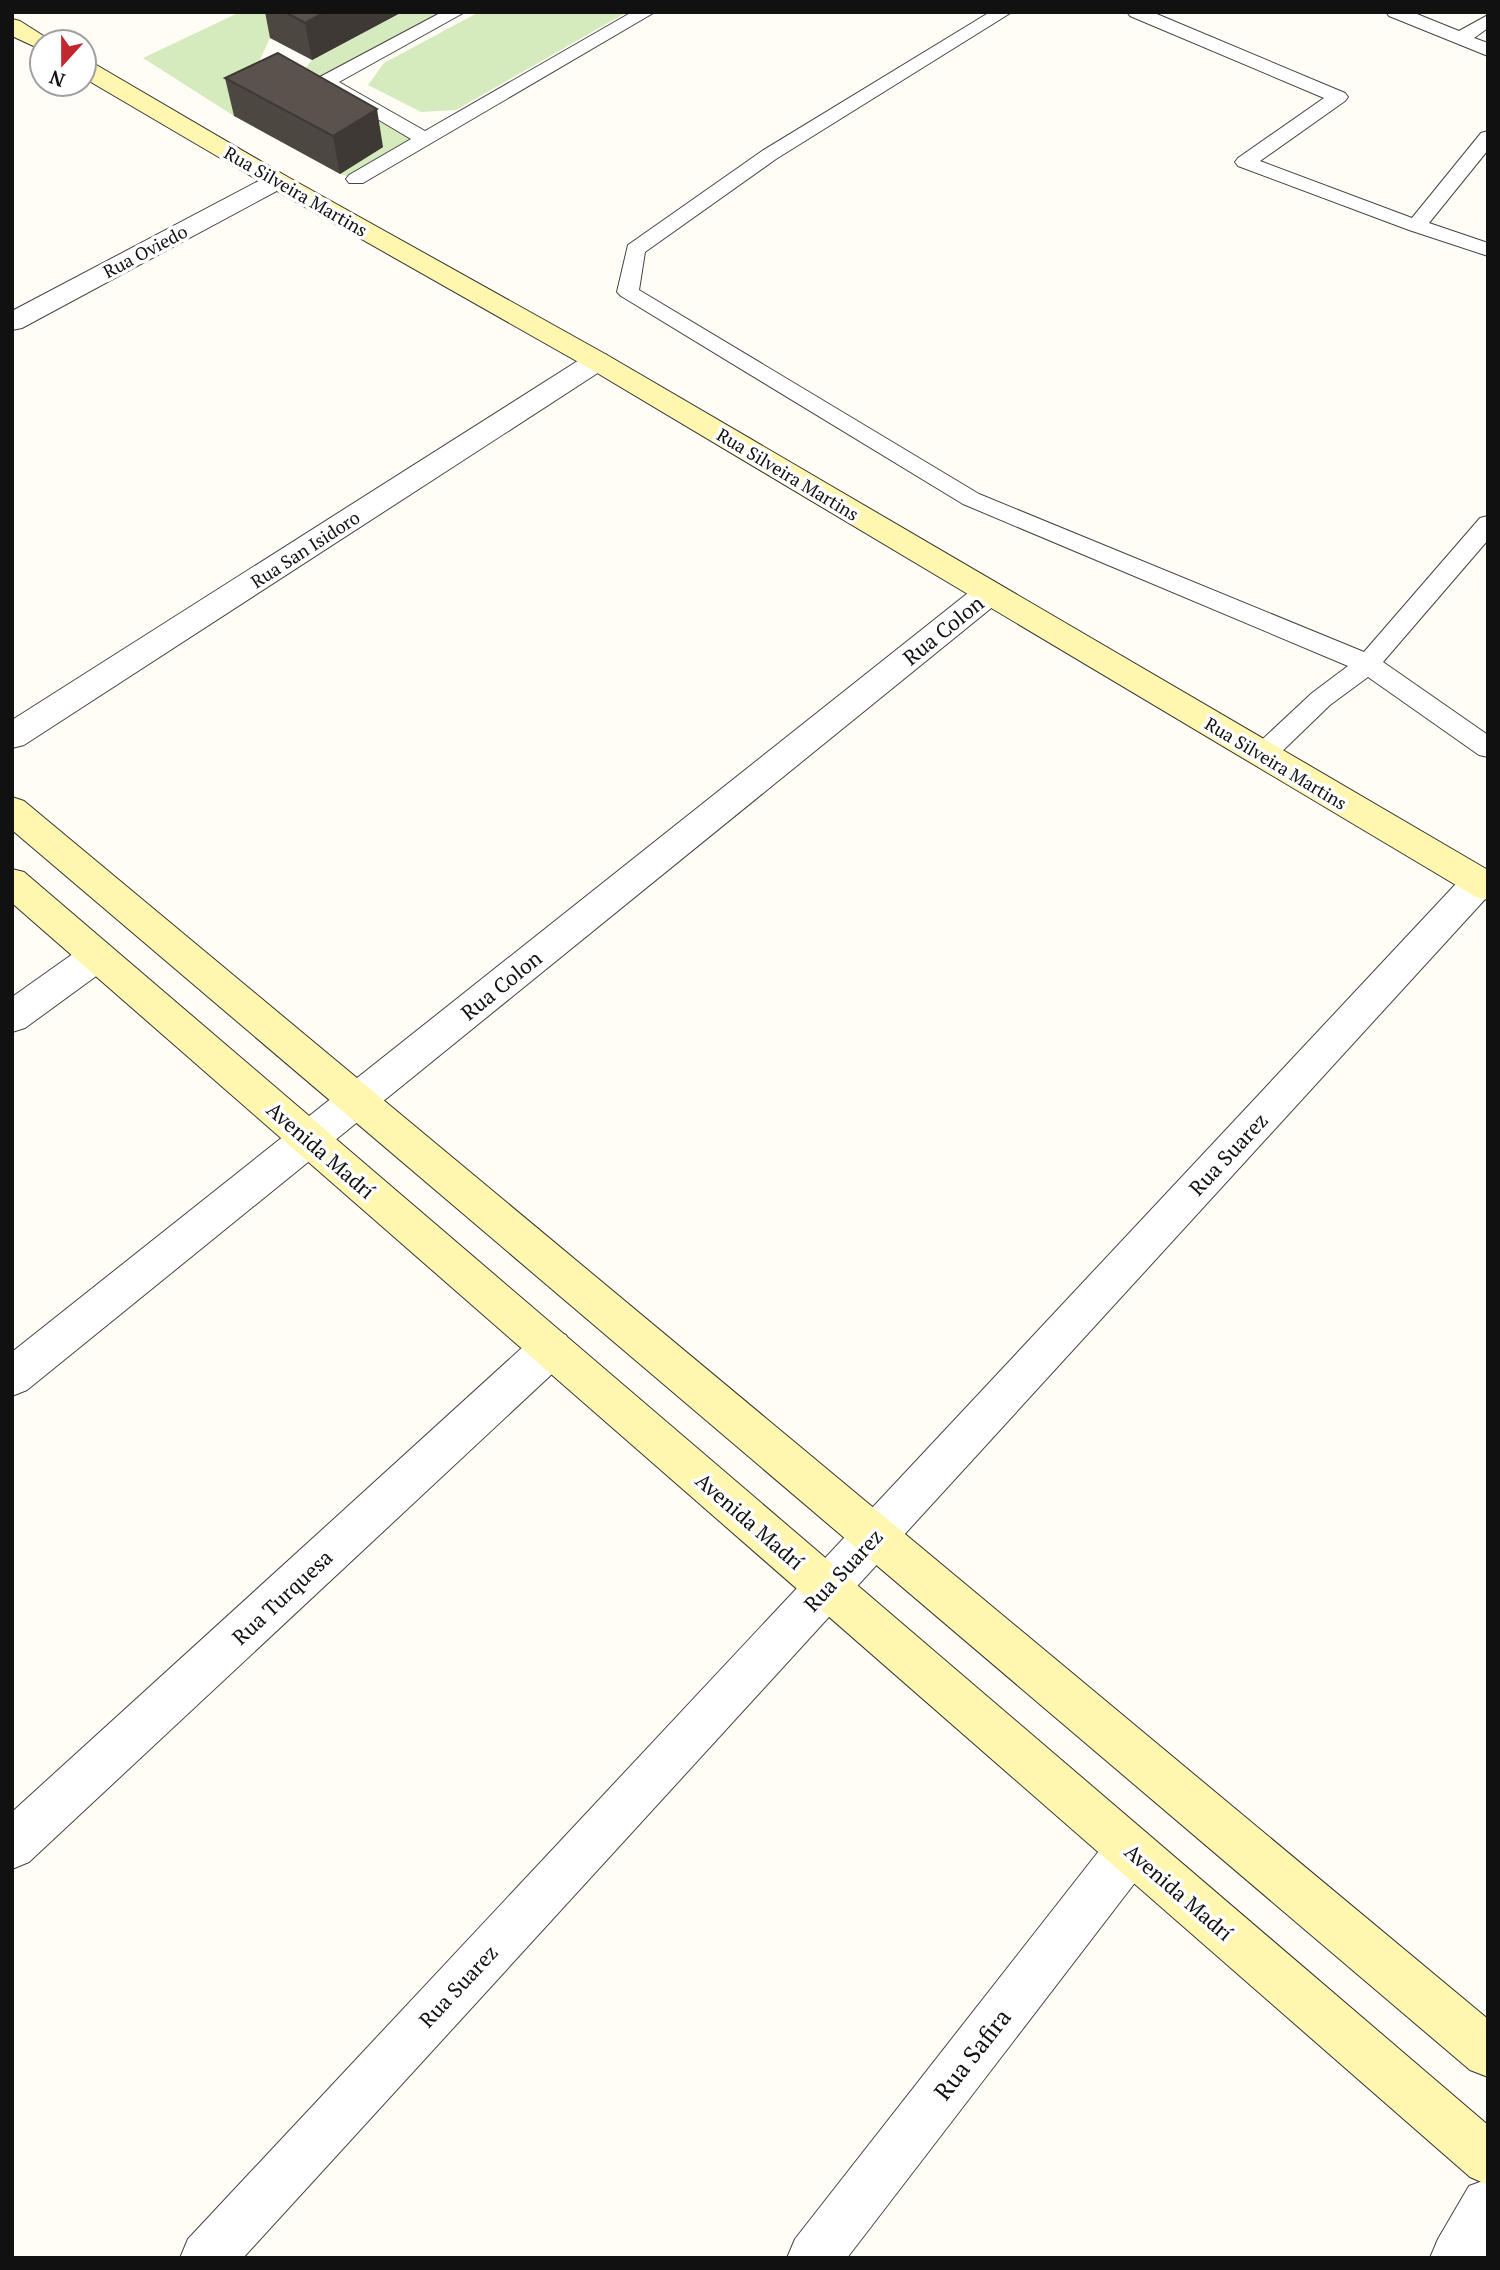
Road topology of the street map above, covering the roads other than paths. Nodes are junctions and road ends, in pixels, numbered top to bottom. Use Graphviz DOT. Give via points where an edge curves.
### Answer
graph roads {
  1 [pos="456,12"];
  2 [pos="646,12"];
  3 [pos="1003,12"];
  4 [pos="1136,12"];
  5 [pos="1395,12"];
  6 [pos="1488,20"];
  7 [pos="12,26"];
  8 [pos="28,35"];
  9 [pos="1460,39"];
  10 [pos="1488,50"];
  11 [pos="98,76"];
  12 [pos="1488,137"];
  13 [pos="425,139"];
  14 [pos="356,179"];
  15 [pos="277,181"];
  16 [pos="1416,226"];
  17 [pos="1488,250"];
  18 [pos="12,322"];
  19 [pos="597,362"];
  20 [pos="1488,524"];
  21 [pos="989,593"];
  22 [pos="1368,664"];
  23 [pos="12,736"];
  24 [pos="1488,748"];
  25 [pos="1262,755"];
  26 [pos="12,810"];
  27 [pos="12,883"];
  28 [pos="1484,885"];
  29 [pos="97,956"];
  30 [pos="12,1017"];
  31 [pos="357,1100"];
  32 [pos="309,1139"];
  33 [pos="551,1348"];
  34 [pos="12,1377"];
  35 [pos="875,1536"];
  36 [pos="827,1588"];
  37 [pos="12,1845"];
  38 [pos="1130,1850"];
  39 [pos="1488,2052"];
  40 [pos="1488,2159"];
  41 [pos="1488,2205"];
  42 [pos="206,2258"];
  43 [pos="814,2258"];
  44 [pos="1457,2258"];
  1 -- 13 [label="lane" via="325,82"];
  2 -- 13 [label="lane"];
  3 -- 22 [label="lane" via="769,155 635,249 628,292 971,499"];
  4 -- 16 [label="lane" via="1338,97 1245,162"];
  5 -- 9 [label="lane"];
  6 -- 9 [label="lane"];
  7 -- 8 [label="street"];
  9 -- 10 [label="lane"];
  11 -- 15 [label="street, Rua Silveira Martins"];
  12 -- 16 [label="lane"];
  13 -- 14 [label="lane"];
  15 -- 18 [label="street, Rua Oviedo"];
  15 -- 19 [label="street, Rua Silveira Martins"];
  16 -- 17 [label="lane"];
  19 -- 21 [label="street, Rua Silveira Martins"];
  19 -- 23 [label="street, Rua San Isidoro"];
  20 -- 22 [label="lane"];
  21 -- 25 [label="street, Rua Silveira Martins"];
  21 -- 31 [label="street, Rua Colon"];
  22 -- 24 [label="lane"];
  22 -- 25 [label="lane" via="1321,699"];
  25 -- 28 [label="street, Rua Silveira Martins"];
  26 -- 31 [label="street"];
  27 -- 29 [label="street, Avenida Madrí"];
  28 -- 35 [label="street, Rua Suarez"];
  29 -- 30 [label="street"];
  29 -- 32 [label="street, Avenida Madrí"];
  31 -- 32 [label="street, Rua Colon"];
  31 -- 35 [label="street"];
  32 -- 33 [label="street, Avenida Madrí"];
  32 -- 34 [label="street, Rua Colon"];
  33 -- 36 [label="street, Avenida Madrí"];
  33 -- 37 [label="street, Rua Turquesa"];
  35 -- 36 [label="street, Rua Suarez"];
  35 -- 39 [label="street"];
  36 -- 38 [label="street, Avenida Madrí"];
  36 -- 42 [label="street, Rua Suarez"];
  38 -- 40 [label="street, Avenida Madrí"];
  38 -- 43 [label="street, Rua Safira"];
  41 -- 44 [label="street"];
}
